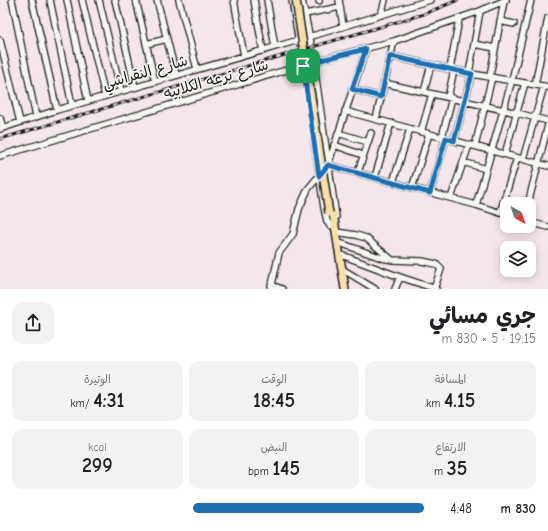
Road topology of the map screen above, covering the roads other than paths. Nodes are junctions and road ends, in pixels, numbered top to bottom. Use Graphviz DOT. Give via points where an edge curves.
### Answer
graph roads {
  1 [pos="12,0"];
  2 [pos="32,0"];
  3 [pos="50,0"];
  4 [pos="67,0"];
  5 [pos="82,0"];
  6 [pos="99,0"];
  7 [pos="115,0"];
  8 [pos="136,0"];
  9 [pos="157,0"];
  10 [pos="179,0"];
  11 [pos="234,0"];
  12 [pos="254,0"];
  13 [pos="266,0"];
  14 [pos="292,0"];
  15 [pos="296,0"];
  16 [pos="301,0"];
  17 [pos="339,0"];
  18 [pos="385,0"];
  19 [pos="430,0"];
  20 [pos="505,0"];
  21 [pos="531,0"];
  22 [pos="340,6"];
  23 [pos="480,11"];
  24 [pos="305,14"];
  25 [pos="381,15"];
  26 [pos="548,18"];
  27 [pos="459,19"];
  28 [pos="500,21"];
  29 [pos="514,24"];
  30 [pos="343,26"];
  31 [pos="309,37"];
  32 [pos="167,39"];
  33 [pos="0,40"];
  34 [pos="298,40"];
  35 [pos="394,41"];
  36 [pos="146,44"];
  37 [pos="474,44"];
  38 [pos="275,47"];
  39 [pos="495,48"];
  40 [pos="366,49"];
  41 [pos="263,51"];
  42 [pos="244,56"];
  43 [pos="390,56"];
  44 [pos="313,62"];
  45 [pos="431,65"];
  46 [pos="303,66"];
  47 [pos="197,69"];
  48 [pos="452,69"];
  49 [pos="471,74"];
  50 [pos="176,75"];
  51 [pos="491,77"];
  52 [pos="512,80"];
  53 [pos="155,82"];
  54 [pos="384,83"];
  55 [pos="525,83"];
  56 [pos="535,85"];
  57 [pos="135,87"];
  58 [pos="546,87"];
  59 [pos="352,89"];
  60 [pos="121,91"];
  61 [pos="424,92"];
  62 [pos="432,94"];
  63 [pos="105,96"];
  64 [pos="381,97"];
  65 [pos="450,98"];
  66 [pos="88,101"];
  67 [pos="465,101"];
  68 [pos="72,106"];
  69 [pos="485,106"];
  70 [pos="57,110"];
  71 [pos="504,110"];
  72 [pos="345,111"];
  73 [pos="517,113"];
  74 [pos="36,117"];
  75 [pos="535,117"];
  76 [pos="0,118"];
  77 [pos="376,119"];
  78 [pos="548,121"];
  79 [pos="20,122"];
  80 [pos="391,124"];
  81 [pos="548,125"];
  82 [pos="1,128"];
  83 [pos="410,129"];
  84 [pos="421,132"];
  85 [pos="338,133"];
  86 [pos="371,133"];
  87 [pos="429,134"];
  88 [pos="444,138"];
  89 [pos="454,141"];
  90 [pos="368,142"];
  91 [pos="334,145"];
  92 [pos="469,145"];
  93 [pos="475,146"];
  94 [pos="492,151"];
  95 [pos="505,154"];
  96 [pos="363,155"];
  97 [pos="0,156"];
  98 [pos="517,158"];
  99 [pos="523,159"];
  100 [pos="463,162"];
  101 [pos="538,163"];
  102 [pos="328,165"];
  103 [pos="548,166"];
  104 [pos="486,169"];
  105 [pos="358,172"];
  106 [pos="319,176"];
  107 [pos="375,178"];
  108 [pos="393,182"];
  109 [pos="412,188"];
  110 [pos="430,193"];
  111 [pos="505,197"];
  112 [pos="530,197"];
  113 [pos="451,198"];
  114 [pos="476,205"];
  115 [pos="331,213"];
  116 [pos="500,213"];
  117 [pos="536,224"];
  118 [pos="548,227"];
  119 [pos="334,228"];
  120 [pos="338,242"];
  121 [pos="339,254"];
  122 [pos="392,260"];
  123 [pos="342,269"];
  124 [pos="400,277"];
  125 [pos="271,287"];
  126 [pos="282,289"];
  127 [pos="341,289"];
  128 [pos="345,289"];
  129 [pos="375,289"];
  130 [pos="396,289"];
  131 [pos="435,289"];
  1 -- 74 [label="street"];
  2 -- 70 [label="street"];
  3 -- 68 [label="street"];
  4 -- 66 [label="street"];
  5 -- 63 [label="street"];
  6 -- 60 [label="street"];
  7 -- 57 [label="street"];
  8 -- 36 [label="street"];
  9 -- 32 [label="street"];
  10 -- 47 [label="street"];
  11 -- 42 [label="street"];
  12 -- 41 [label="street"];
  13 -- 38 [label="street"];
  14 -- 34 [label="street"];
  15 -- 115 [label="main road, bridge"];
  16 -- 24 [label="street"];
  16 -- 115 [label="main road"];
  17 -- 22 [label="street"];
  18 -- 25 [label="street"];
  19 -- 25 [label="street, شارع النقراشي"];
  20 -- 23 [label="street, شارع ترعه الكلابيه"];
  20 -- 28 [label="street"];
  21 -- 52 [label="street"];
  22 -- 24 [label="street"];
  22 -- 30 [label="street"];
  23 -- 27 [label="street, شارع ترعه الكلابيه"];
  23 -- 37 [label="street"];
  24 -- 31 [label="street"];
  25 -- 30 [label="street, شارع النقراشي"];
  26 -- 56 [label="street"];
  27 -- 35 [label="street, شارع ترعه الكلابيه"];
  27 -- 48 [label="street"];
  28 -- 29 [label="street"];
  28 -- 39 [label="street"];
  30 -- 31 [label="street, شارع النقراشي"];
  31 -- 34 [label="street, شارع النقراشي"];
  31 -- 44 [label="street"];
  32 -- 36 [label="street"];
  32 -- 50 [label="street"];
  33 -- 79 [label="street"];
  34 -- 38 [label="street, شارع النقراشي"];
  34 -- 46 [label="street"];
  35 -- 40 [label="street, شارع ترعه الكلابيه"];
  35 -- 43 [label="street"];
  36 -- 53 [label="street"];
  37 -- 39 [label="street"];
  37 -- 49 [label="street"];
  38 -- 41 [label="street, شارع النقراشي"];
  39 -- 51 [label="street"];
  40 -- 44 [label="street, شارع ترعه الكلابيه"];
  40 -- 59 [label="street"];
  41 -- 42 [label="street, شارع النقراشي"];
  42 -- 47 [label="street, شارع النقراشي"];
  43 -- 45 [label="street"];
  43 -- 54 [label="street"];
  44 -- 46 [label="street, شارع ترعه الكلابيه"];
  44 -- 102 [label="street"];
  45 -- 48 [label="street"];
  45 -- 61 [label="street"];
  46 -- 97 [label="street, شارع ترعه الكلابيه"];
  46 -- 106 [label="street"];
  47 -- 50 [label="street, شارع النقراشي"];
  48 -- 49 [label="street"];
  48 -- 65 [label="street"];
  49 -- 51 [label="street"];
  49 -- 67 [label="street"];
  50 -- 53 [label="street, شارع النقراشي"];
  51 -- 52 [label="street"];
  51 -- 69 [label="street"];
  52 -- 55 [label="street"];
  52 -- 71 [label="street"];
  53 -- 57 [label="street, شارع النقراشي"];
  54 -- 61 [label="street"];
  54 -- 64 [label="street"];
  55 -- 56 [label="street"];
  55 -- 73 [label="street"];
  56 -- 58 [label="street"];
  57 -- 60 [label="street, شارع النقراشي"];
  58 -- 75 [label="street"];
  59 -- 64 [label="street"];
  59 -- 72 [label="street"];
  60 -- 63 [label="street, شارع النقراشي"];
  61 -- 62 [label="street"];
  62 -- 65 [label="street"];
  62 -- 84 [label="street"];
  63 -- 66 [label="street, شارع النقراشي"];
  64 -- 77 [label="street"];
  65 -- 67 [label="street"];
  65 -- 88 [label="street"];
  66 -- 68 [label="street, شارع النقراشي"];
  67 -- 69 [label="street"];
  67 -- 89 [label="street"];
  68 -- 70 [label="street, شارع النقراشي"];
  69 -- 71 [label="street"];
  69 -- 93 [label="street"];
  70 -- 74 [label="street, شارع النقراشي"];
  71 -- 73 [label="street"];
  71 -- 94 [label="street"];
  72 -- 77 [label="street"];
  72 -- 85 [label="street"];
  73 -- 75 [label="street"];
  73 -- 95 [label="street"];
  74 -- 79 [label="street, شارع النقراشي"];
  75 -- 78 [label="street"];
  75 -- 99 [label="street"];
  76 -- 82 [label="street"];
  77 -- 80 [label="street"];
  79 -- 82 [label="street, شارع النقراشي"];
  80 -- 83 [label="street"];
  80 -- 107 [label="street"];
  81 -- 101 [label="street"];
  83 -- 84 [label="street"];
  83 -- 108 [label="street"];
  84 -- 87 [label="street"];
  85 -- 90 [label="street"];
  85 -- 91 [label="street"];
  86 -- 90 [label="street"];
  87 -- 88 [label="street"];
  87 -- 109 [label="street"];
  88 -- 89 [label="street"];
  88 -- 110 [label="street"];
  89 -- 92 [label="street"];
  90 -- 96 [label="street"];
  91 -- 96 [label="street"];
  91 -- 102 [label="street"];
  92 -- 93 [label="street"];
  92 -- 100 [label="street"];
  93 -- 94 [label="street"];
  94 -- 95 [label="street"];
  94 -- 104 [label="street"];
  95 -- 98 [label="street"];
  96 -- 105 [label="street"];
  98 -- 99 [label="street"];
  98 -- 111 [label="street"];
  99 -- 101 [label="street"];
  100 -- 104 [label="street"];
  100 -- 113 [label="street"];
  101 -- 103 [label="street"];
  101 -- 112 [label="street"];
  102 -- 105 [label="street"];
  102 -- 106 [label="street"];
  102 -- 119 [label="street" via="335,207"];
  104 -- 114 [label="street"];
  105 -- 107 [label="street"];
  106 -- 119 [label="street" via="325,214"];
  106 -- 125 [label="street" via="308,189 292,234 278,253"];
  107 -- 108 [label="street"];
  108 -- 109 [label="street"];
  109 -- 110 [label="street"];
  110 -- 113 [label="street"];
  113 -- 114 [label="street"];
  114 -- 116 [label="street"];
  115 -- 119 [label="main road"];
  117 -- 118 [label="street"];
  119 -- 120 [label="main road"];
  119 -- 122 [label="street" via="366,238"];
  119 -- 127 [label="main road"];
  120 -- 121 [label="main road"];
  120 -- 122 [label="street"];
  121 -- 123 [label="main road"];
  121 -- 124 [label="street"];
  122 -- 131 [label="street" via="422,260 438,266 441,269"];
  123 -- 128 [label="main road"];
  123 -- 129 [label="street"];
  124 -- 130 [label="street"];
  124 -- 131 [label="street"];
  125 -- 126 [label="street"];
}
